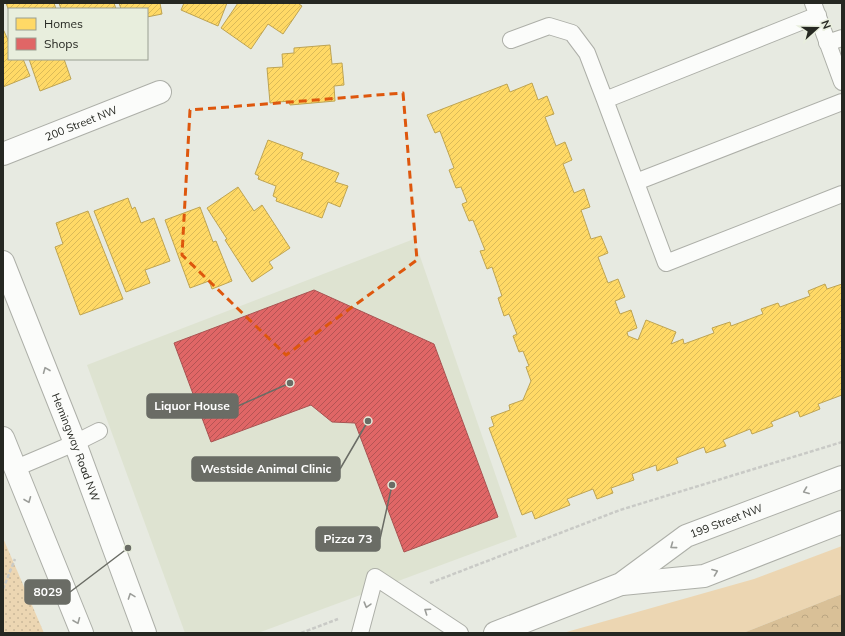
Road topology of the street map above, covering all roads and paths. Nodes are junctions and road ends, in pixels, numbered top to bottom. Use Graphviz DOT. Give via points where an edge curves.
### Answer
graph roads {
  1 [pos="816,9"];
  2 [pos="511,40"];
  3 [pos="835,41"];
  4 [pos="842,82"];
  5 [pos="160,92"];
  6 [pos="605,100"];
  7 [pos="842,102"];
  8 [pos="3,154"];
  9 [pos="636,182"];
  10 [pos="842,194"];
  11 [pos="3,262"];
  12 [pos="99,431"];
  13 [pos="3,438"];
  14 [pos="842,442"];
  15 [pos="75,443"];
  16 [pos="16,468"];
  17 [pos="842,477"];
  18 [pos="842,522"];
  19 [pos="15,560"];
  20 [pos="621,584"];
  21 [pos="3,589"];
  22 [pos="402,594"];
  23 [pos="366,608"];
  24 [pos="82,633"];
  25 [pos="145,633"];
  26 [pos="301,633"];
  27 [pos="360,633"];
  28 [pos="460,633"];
  29 [pos="495,633"];
  1 -- 3 [label="lane"];
  1 -- 6 [label="lane"];
  2 -- 6 [label="lane" via="549,26 572,33 587,53"];
  3 -- 4 [label="lane"];
  5 -- 8 [label="street, 200 Street NW"];
  6 -- 9 [label="lane"];
  7 -- 9 [label="lane"];
  9 -- 10 [label="lane" via="666,263"];
  15 -- 11 [label="street, Hemingway Road NW, one-way"];
  12 -- 15 [label="lane"];
  13 -- 16 [label="street"];
  14 -- 22 [label="path" via="620,510"];
  15 -- 16 [label="lane"];
  25 -- 15 [label="street, Hemingway Road NW, one-way"];
  16 -- 24 [label="street, one-way"];
  17 -- 20 [label="street, 199 Street NW, one-way" via="686,536"];
  20 -- 18 [label="street, 199 Street NW, one-way" via="704,576"];
  19 -- 21 [label="path"];
  20 -- 29 [label="street, 199 Street NW"];
  22 -- 23 [label="lane, one-way" via="375,577"];
  28 -- 22 [label="lane, one-way"];
  23 -- 26 [label="path"];
  23 -- 27 [label="lane"];
}
